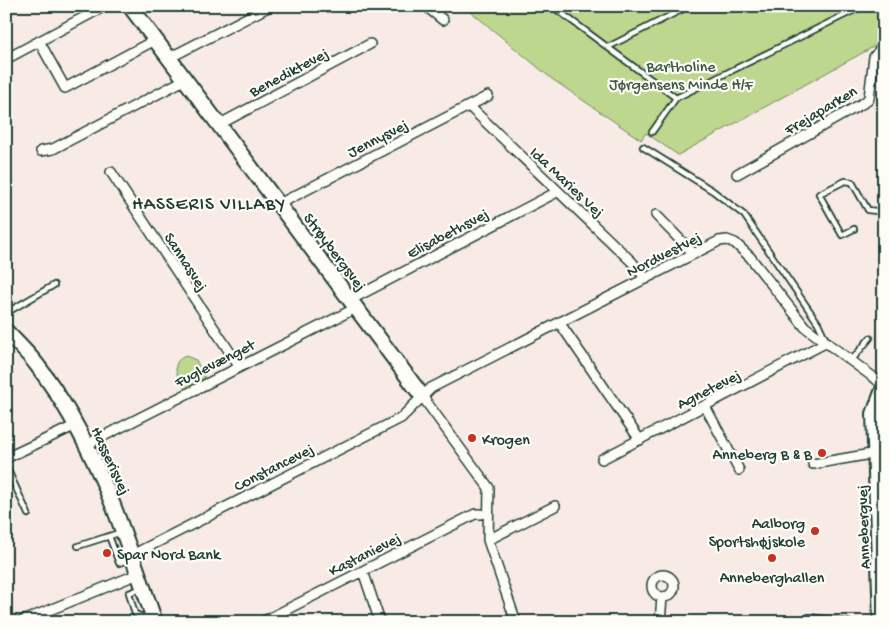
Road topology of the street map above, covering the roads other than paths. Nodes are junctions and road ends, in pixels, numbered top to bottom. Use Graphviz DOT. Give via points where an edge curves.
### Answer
graph roads {
  1 [pos="105,6"];
  2 [pos="130,6"];
  3 [pos="270,6"];
  4 [pos="426,6"];
  5 [pos="552,6"];
  6 [pos="688,6"];
  7 [pos="863,6"];
  8 [pos="443,20"];
  9 [pos="155,40"];
  10 [pos="40,41"];
  11 [pos="370,44"];
  12 [pos="884,45"];
  13 [pos="608,47"];
  14 [pos="169,58"];
  15 [pos="6,59"];
  16 [pos="186,79"];
  17 [pos="488,96"];
  18 [pos="676,98"];
  19 [pos="468,106"];
  20 [pos="220,124"];
  21 [pos="652,132"];
  22 [pos="643,147"];
  23 [pos="41,151"];
  24 [pos="111,172"];
  25 [pos="737,174"];
  26 [pos="557,192"];
  27 [pos="279,204"];
  28 [pos="884,212"];
  29 [pos="656,215"];
  30 [pos="854,229"];
  31 [pos="694,254"];
  32 [pos="646,278"];
  33 [pos="54,285"];
  34 [pos="353,304"];
  35 [pos="6,313"];
  36 [pos="559,322"];
  37 [pos="6,330"];
  38 [pos="870,338"];
  39 [pos="827,342"];
  40 [pos="851,361"];
  41 [pos="239,366"];
  42 [pos="884,386"];
  43 [pos="422,396"];
  44 [pos="884,402"];
  45 [pos="705,406"];
  46 [pos="76,425"];
  47 [pos="876,430"];
  48 [pos="640,440"];
  49 [pos="86,445"];
  50 [pos="876,453"];
  51 [pos="6,458"];
  52 [pos="602,459"];
  53 [pos="814,464"];
  54 [pos="6,466"];
  55 [pos="739,470"];
  56 [pos="555,506"];
  57 [pos="28,514"];
  58 [pos="481,514"];
  59 [pos="124,531"];
  60 [pos="110,536"];
  61 [pos="488,540"];
  62 [pos="78,546"];
  63 [pos="132,556"];
  64 [pos="363,571"];
  65 [pos="138,574"];
  66 [pos="883,584"];
  67 [pos="662,597"];
  68 [pos="808,617"];
  69 [pos="153,618"];
  70 [pos="272,619"];
  71 [pos="819,620"];
  72 [pos="20,622"];
  73 [pos="262,622"];
  74 [pos="380,622"];
  75 [pos="516,622"];
  76 [pos="660,622"];
  77 [pos="848,622"];
  78 [pos="881,622"];
  1 -- 10 [label="street"];
  2 -- 9 [label="street, Strøybergsvej"];
  3 -- 14 [label="street"];
  4 -- 8 [label="street"];
  5 -- 13 [label="lane"];
  6 -- 13 [label="lane"];
  7 -- 18 [label="lane"];
  9 -- 10 [label="street" via="65,88"];
  9 -- 14 [label="street, Strøybergsvej"];
  10 -- 15 [label="street"];
  11 -- 20 [label="street, Benediktevej"];
  12 -- 25 [label="street, Frejaparken" via="874,57 869,98 865,102"];
  13 -- 18 [label="lane"];
  14 -- 16 [label="street, Strøybergsvej"];
  16 -- 20 [label="street, Strøybergsvej"];
  16 -- 23 [label="street" via="53,149"];
  17 -- 19 [label="street, Jennysvej"];
  18 -- 21 [label="lane"];
  19 -- 26 [label="street, Ida Maries Vej"];
  19 -- 27 [label="street, Jennysvej"];
  20 -- 27 [label="street, Strøybergsvej"];
  22 -- 39 [label="lane" via="713,191 744,215 818,323"];
  24 -- 41 [label="street, Sannasvej"];
  26 -- 32 [label="street, Ida Maries Vej"];
  26 -- 34 [label="street, Elisabethsvej"];
  27 -- 34 [label="street, Strøybergsvej"];
  28 -- 30 [label="lane" via="868,210 852,182 844,181 819,194 842,236"];
  29 -- 31 [label="street"];
  31 -- 32 [label="street, Nordvestvej"];
  31 -- 39 [label="street, Nordvestvej" via="719,241 735,243 750,257 794,316"];
  32 -- 36 [label="street, Nordvestvej"];
  33 -- 35 [label="lane"];
  34 -- 41 [label="street, Fuglevænget"];
  34 -- 43 [label="street, Strøybergsvej"];
  36 -- 43 [label="street, Nordvestvej" via="431,388"];
  36 -- 48 [label="street"];
  37 -- 46 [label="street, Hasserisvej" via="36,364"];
  38 -- 40 [label="lane"];
  39 -- 40 [label="street, Nordvestvej"];
  39 -- 45 [label="street, Agnetevej"];
  40 -- 42 [label="street, Nordvestvej"];
  41 -- 49 [label="street, Fuglevænget"];
  42 -- 47 [label="street, Annebergvej" via="876,406"];
  43 -- 61 [label="street" via="486,482 490,496"];
  43 -- 63 [label="street, Constancevej" via="401,418"];
  44 -- 47 [label="street, Annebergvej"];
  45 -- 48 [label="street, Agnetevej"];
  45 -- 55 [label="street"];
  46 -- 49 [label="street, Hasserisvej"];
  46 -- 51 [label="street"];
  47 -- 50 [label="street, Annebergvej"];
  48 -- 52 [label="street, Agnetevej"];
  49 -- 59 [label="street, Hasserisvej"];
  50 -- 53 [label="street"];
  50 -- 66 [label="street, Annebergvej"];
  54 -- 57 [label="lane"];
  56 -- 61 [label="street"];
  58 -- 64 [label="street, Kastanievej" via="474,514"];
  59 -- 60 [label="lane"];
  59 -- 63 [label="street, Hasserisvej"];
  60 -- 62 [label="lane"];
  60 -- 63 [label="lane" via="119,563"];
  61 -- 75 [label="street"];
  63 -- 65 [label="street, Hasserisvej"];
  64 -- 70 [label="street, Kastanievej"];
  64 -- 74 [label="street"];
  65 -- 69 [label="street, Hasserisvej"];
  65 -- 72 [label="street"];
  66 -- 78 [label="street, Annebergvej"];
  67 -- 76 [label="street"];
  68 -- 71 [label="lane"];
  70 -- 73 [label="street, Kastanievej"];
  71 -- 77 [label="lane"];
}
